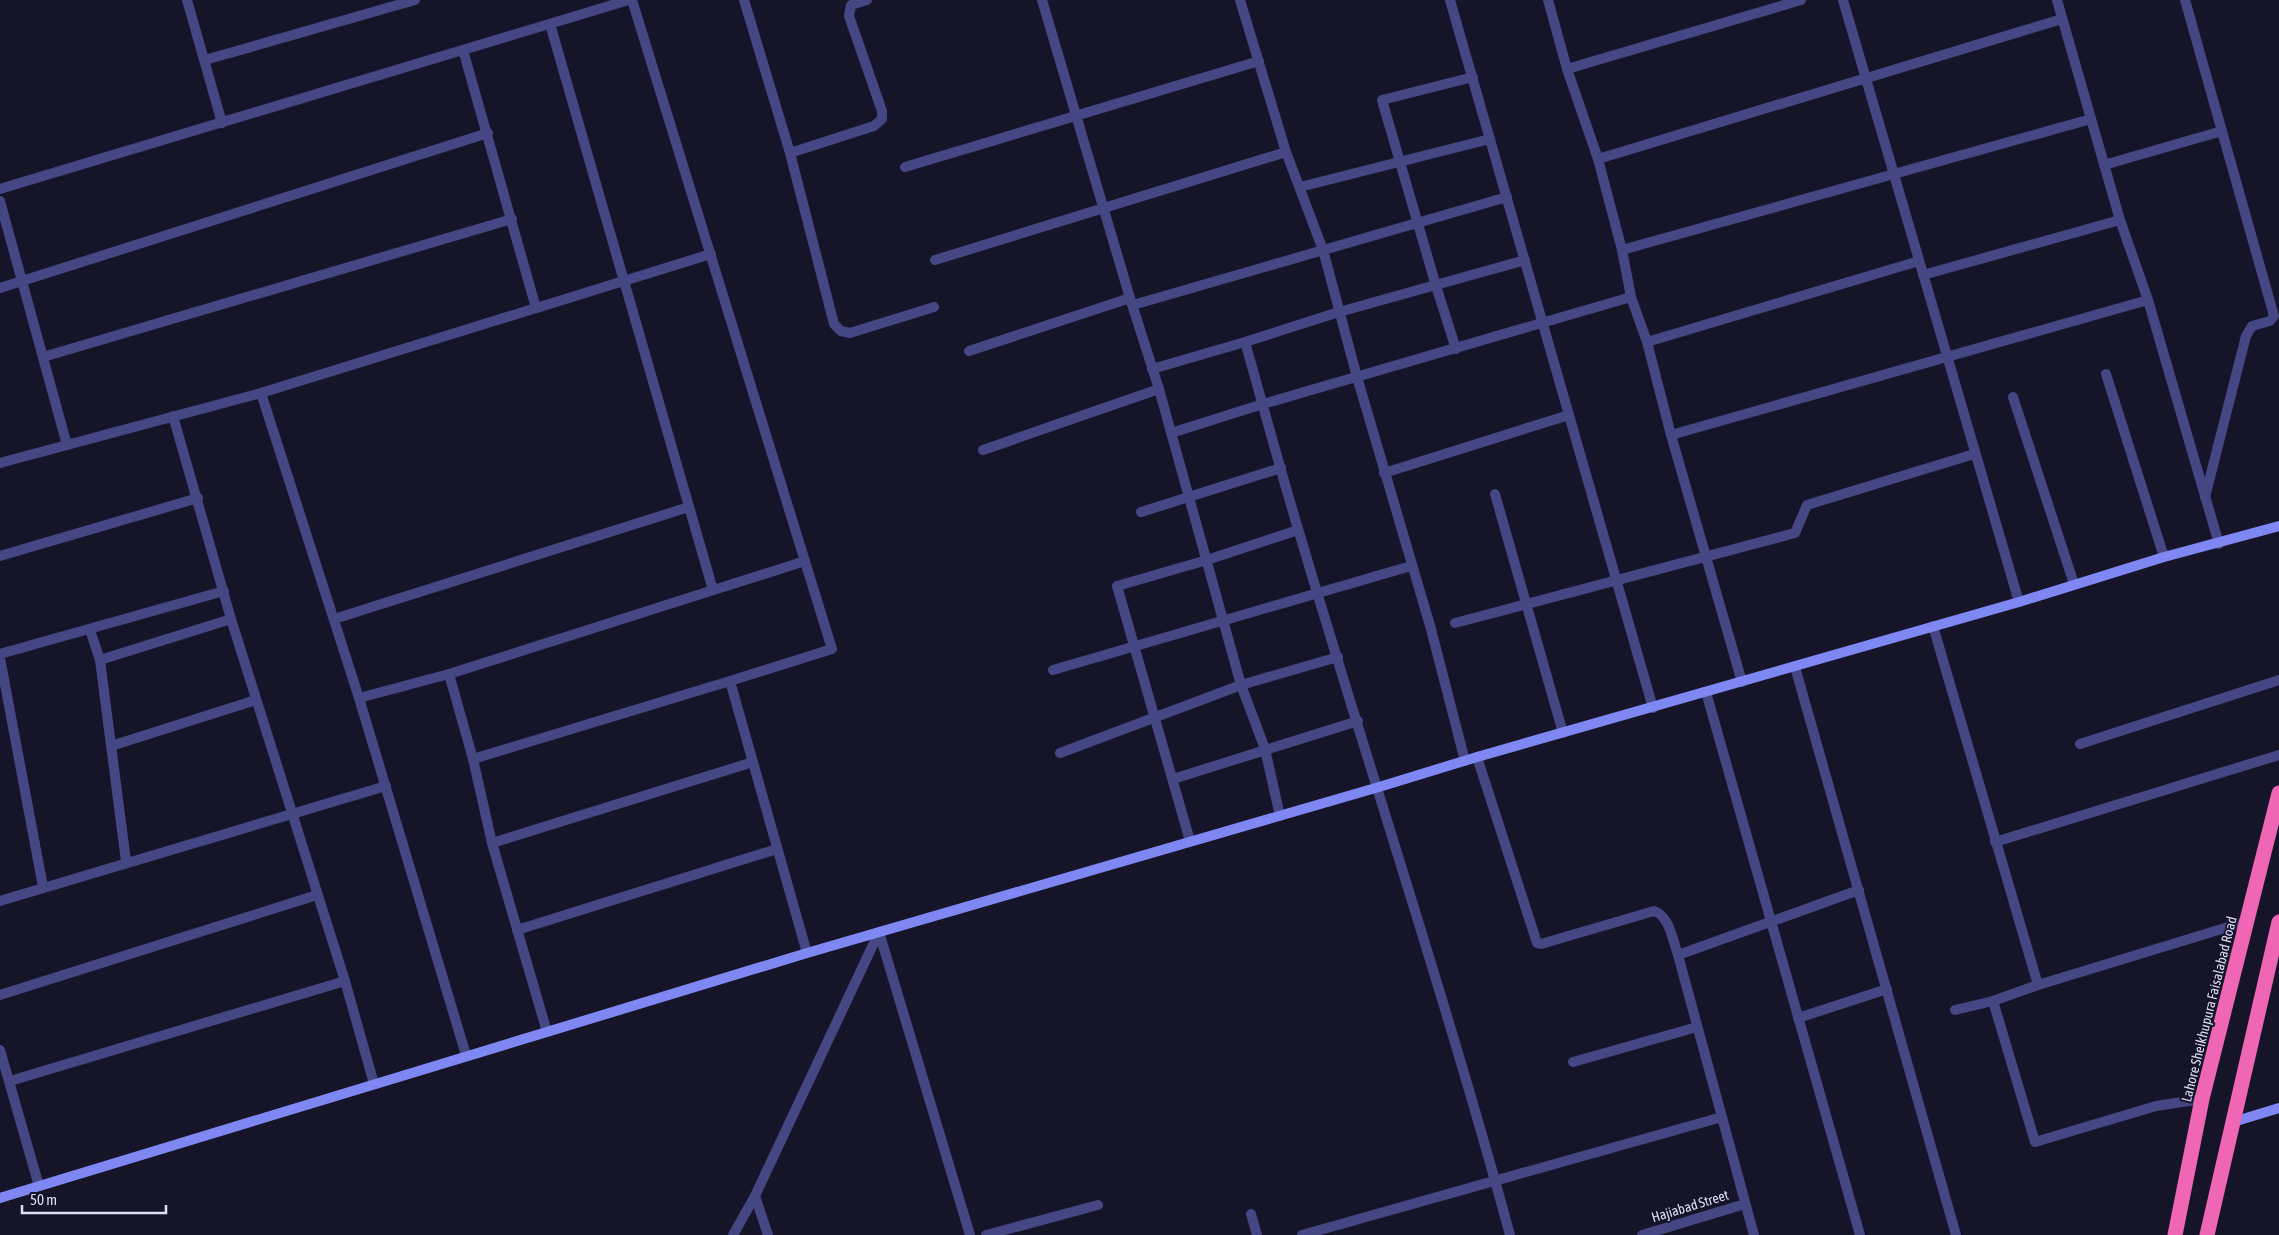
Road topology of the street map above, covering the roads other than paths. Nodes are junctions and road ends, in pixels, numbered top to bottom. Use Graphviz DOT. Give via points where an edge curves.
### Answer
graph roads {
  1 [pos="188,0"];
  2 [pos="415,0"];
  3 [pos="631,0"];
  4 [pos="744,0"];
  5 [pos="867,0"];
  6 [pos="1042,0"];
  7 [pos="1240,0"];
  8 [pos="1450,0"];
  9 [pos="1548,0"];
  10 [pos="1801,0"];
  11 [pos="1842,0"];
  12 [pos="2057,0"];
  13 [pos="2185,0"];
  14 [pos="2062,18"];
  15 [pos="550,24"];
  16 [pos="463,50"];
  17 [pos="205,60"];
  18 [pos="1259,61"];
  19 [pos="1567,69"];
  20 [pos="1472,77"];
  21 [pos="1864,79"];
  22 [pos="1076,116"];
  23 [pos="2091,119"];
  24 [pos="222,123"];
  25 [pos="2222,131"];
  26 [pos="488,134"];
  27 [pos="1490,139"];
  28 [pos="1286,152"];
  29 [pos="790,153"];
  30 [pos="1598,159"];
  31 [pos="1400,162"];
  32 [pos="2104,165"];
  33 [pos="905,167"];
  34 [pos="1893,173"];
  35 [pos="1300,188"];
  36 [pos="0,189"];
  37 [pos="1506,197"];
  38 [pos="0,201"];
  39 [pos="1104,208"];
  40 [pos="512,219"];
  41 [pos="2120,220"];
  42 [pos="1418,224"];
  43 [pos="1323,250"];
  44 [pos="1622,250"];
  45 [pos="711,254"];
  46 [pos="935,260"];
  47 [pos="1525,260"];
  48 [pos="1919,261"];
  49 [pos="1923,275"];
  50 [pos="22,281"];
  51 [pos="624,281"];
  52 [pos="1436,286"];
  53 [pos="0,288"];
  54 [pos="1631,297"];
  55 [pos="2148,300"];
  56 [pos="1131,302"];
  57 [pos="934,307"];
  58 [pos="536,308"];
  59 [pos="1339,312"];
  60 [pos="1543,323"];
  61 [pos="1246,342"];
  62 [pos="1647,342"];
  63 [pos="1456,349"];
  64 [pos="969,351"];
  65 [pos="43,357"];
  66 [pos="1946,358"];
  67 [pos="1152,369"];
  68 [pos="2106,374"];
  69 [pos="1357,377"];
  70 [pos="1159,389"];
  71 [pos="261,393"];
  72 [pos="2012,397"];
  73 [pos="1263,404"];
  74 [pos="1569,415"];
  75 [pos="173,416"];
  76 [pos="1171,433"];
  77 [pos="1671,436"];
  78 [pos="67,445"];
  79 [pos="983,450"];
  80 [pos="1974,454"];
  81 [pos="0,463"];
  82 [pos="1282,468"];
  83 [pos="1384,473"];
  84 [pos="1495,494"];
  85 [pos="1189,496"];
  86 [pos="198,498"];
  87 [pos="2205,498"];
  88 [pos="689,507"];
  89 [pos="1141,512"];
  90 [pos="2279,526"];
  91 [pos="1298,530"];
  92 [pos="2219,544"];
  93 [pos="0,556"];
  94 [pos="1706,557"];
  95 [pos="2164,557"];
  96 [pos="1207,560"];
  97 [pos="805,561"];
  98 [pos="1411,566"];
  99 [pos="1616,581"];
  100 [pos="2074,584"];
  101 [pos="713,590"];
  102 [pos="224,591"];
  103 [pos="1318,594"];
  104 [pos="2019,602"];
  105 [pos="1526,603"];
  106 [pos="231,619"];
  107 [pos="334,619"];
  108 [pos="1225,620"];
  109 [pos="1455,623"];
  110 [pos="1933,626"];
  111 [pos="90,630"];
  112 [pos="1136,646"];
  113 [pos="0,654"];
  114 [pos="1338,657"];
  115 [pos="0,658"];
  116 [pos="100,660"];
  117 [pos="1795,667"];
  118 [pos="1053,670"];
  119 [pos="448,674"];
  120 [pos="2279,680"];
  121 [pos="730,681"];
  122 [pos="1742,682"];
  123 [pos="1241,685"];
  124 [pos="1706,692"];
  125 [pos="359,698"];
  126 [pos="256,700"];
  127 [pos="1653,708"];
  128 [pos="1156,716"];
  129 [pos="1358,721"];
  130 [pos="1563,733"];
  131 [pos="2080,744"];
  132 [pos="111,746"];
  133 [pos="1266,749"];
  134 [pos="1060,753"];
  135 [pos="2279,755"];
  136 [pos="1477,756"];
  137 [pos="473,759"];
  138 [pos="1465,761"];
  139 [pos="753,762"];
  140 [pos="1173,780"];
  141 [pos="386,786"];
  142 [pos="1379,787"];
  143 [pos="2279,793"];
  144 [pos="293,814"];
  145 [pos="1280,816"];
  146 [pos="1190,841"];
  147 [pos="1995,842"];
  148 [pos="492,843"];
  149 [pos="777,849"];
  150 [pos="126,862"];
  151 [pos="43,888"];
  152 [pos="1859,890"];
  153 [pos="317,894"];
  154 [pos="0,901"];
  155 [pos="2248,921"];
  156 [pos="2279,922"];
  157 [pos="1772,923"];
  158 [pos="517,930"];
  159 [pos="879,932"];
  160 [pos="807,952"];
  161 [pos="1678,954"];
  162 [pos="345,981"];
  163 [pos="2038,985"];
  164 [pos="1887,990"];
  165 [pos="0,995"];
  166 [pos="1993,1001"];
  167 [pos="1955,1010"];
  168 [pos="1798,1018"];
  169 [pos="1697,1027"];
  170 [pos="547,1032"];
  171 [pos="0,1050"];
  172 [pos="466,1054"];
  173 [pos="1573,1062"];
  174 [pos="10,1081"];
  175 [pos="374,1084"];
  176 [pos="2202,1099"];
  177 [pos="2279,1108"];
  178 [pos="1722,1117"];
  179 [pos="2233,1122"];
  180 [pos="1496,1182"];
  181 [pos="39,1186"];
  182 [pos="755,1196"];
  183 [pos="0,1198"];
  184 [pos="1745,1204"];
  185 [pos="1098,1205"];
  186 [pos="1251,1214"];
  187 [pos="733,1235"];
  188 [pos="768,1235"];
  189 [pos="970,1235"];
  190 [pos="986,1235"];
  191 [pos="1257,1235"];
  192 [pos="1302,1235"];
  193 [pos="1510,1235"];
  194 [pos="1642,1235"];
  195 [pos="1754,1235"];
  196 [pos="1860,1235"];
  197 [pos="1956,1235"];
  198 [pos="2175,1235"];
  199 [pos="2207,1235"];
  1 -- 17 [label="street"];
  2 -- 17 [label="street"];
  3 -- 15 [label="street"];
  3 -- 45 [label="street"];
  4 -- 29 [label="street"];
  5 -- 29 [label="street" via="852,5 849,16 882,119 874,126"];
  6 -- 22 [label="street"];
  7 -- 18 [label="street"];
  8 -- 20 [label="street"];
  9 -- 19 [label="street"];
  10 -- 19 [label="street"];
  11 -- 21 [label="street"];
  12 -- 14 [label="street"];
  13 -- 25 [label="street"];
  14 -- 21 [label="street"];
  14 -- 23 [label="street"];
  15 -- 16 [label="street"];
  15 -- 51 [label="street"];
  16 -- 24 [label="street"];
  16 -- 26 [label="street"];
  17 -- 24 [label="street"];
  18 -- 22 [label="street"];
  18 -- 28 [label="street"];
  19 -- 30 [label="street"];
  20 -- 27 [label="street"];
  20 -- 31 [label="street" via="1382,100"];
  21 -- 30 [label="street"];
  21 -- 34 [label="street"];
  22 -- 33 [label="street"];
  22 -- 39 [label="street"];
  23 -- 32 [label="street"];
  23 -- 34 [label="street"];
  24 -- 36 [label="street"];
  25 -- 32 [label="street"];
  25 -- 87 [label="street" via="2274,316 2270,321 2252,326 2246,336"];
  26 -- 40 [label="street"];
  26 -- 50 [label="street"];
  27 -- 31 [label="street"];
  27 -- 37 [label="street"];
  28 -- 35 [label="street"];
  28 -- 39 [label="street"];
  29 -- 57 [label="street" via="834,324 841,331 850,333"];
  30 -- 44 [label="street"];
  31 -- 35 [label="street"];
  31 -- 42 [label="street"];
  32 -- 41 [label="street"];
  34 -- 44 [label="street"];
  34 -- 48 [label="street"];
  35 -- 43 [label="street"];
  37 -- 42 [label="street"];
  37 -- 47 [label="street"];
  38 -- 50 [label="street"];
  39 -- 46 [label="street"];
  39 -- 56 [label="street"];
  40 -- 58 [label="street"];
  40 -- 65 [label="street"];
  41 -- 49 [label="street"];
  41 -- 55 [label="street"];
  42 -- 43 [label="street"];
  42 -- 52 [label="street"];
  43 -- 56 [label="street"];
  43 -- 59 [label="street"];
  44 -- 54 [label="street"];
  45 -- 51 [label="street"];
  45 -- 97 [label="street"];
  47 -- 52 [label="street"];
  47 -- 60 [label="street"];
  48 -- 49 [label="street"];
  48 -- 62 [label="street"];
  49 -- 66 [label="street"];
  50 -- 53 [label="street"];
  50 -- 65 [label="street"];
  51 -- 58 [label="street"];
  51 -- 88 [label="street"];
  52 -- 59 [label="street"];
  52 -- 63 [label="street"];
  54 -- 60 [label="street"];
  54 -- 62 [label="street"];
  55 -- 66 [label="street"];
  55 -- 87 [label="street"];
  56 -- 64 [label="street"];
  56 -- 67 [label="street"];
  58 -- 71 [label="street"];
  59 -- 61 [label="street"];
  59 -- 69 [label="street"];
  60 -- 63 [label="street"];
  60 -- 74 [label="street"];
  61 -- 67 [label="street"];
  61 -- 73 [label="street"];
  62 -- 77 [label="street"];
  63 -- 69 [label="street"];
  65 -- 78 [label="street"];
  66 -- 77 [label="street"];
  66 -- 80 [label="street"];
  67 -- 70 [label="street"];
  68 -- 95 [label="street"];
  69 -- 73 [label="street"];
  69 -- 83 [label="street"];
  70 -- 76 [label="street"];
  70 -- 79 [label="street"];
  71 -- 75 [label="street"];
  71 -- 107 [label="street"];
  72 -- 100 [label="street"];
  73 -- 76 [label="street"];
  73 -- 82 [label="street"];
  74 -- 83 [label="street"];
  74 -- 99 [label="street"];
  75 -- 78 [label="street"];
  75 -- 86 [label="street"];
  76 -- 85 [label="street"];
  77 -- 94 [label="street"];
  78 -- 81 [label="street"];
  80 -- 94 [label="street" via="1807,505 1795,533"];
  80 -- 104 [label="street"];
  82 -- 85 [label="street"];
  82 -- 91 [label="street"];
  83 -- 98 [label="street"];
  84 -- 105 [label="street"];
  85 -- 89 [label="street"];
  85 -- 96 [label="street"];
  86 -- 93 [label="street"];
  86 -- 102 [label="street"];
  87 -- 92 [label="street"];
  88 -- 101 [label="street"];
  88 -- 107 [label="street"];
  90 -- 92 [label="street"];
  91 -- 96 [label="street"];
  91 -- 103 [label="street"];
  92 -- 95 [label="street"];
  94 -- 99 [label="street"];
  94 -- 122 [label="street"];
  95 -- 100 [label="street"];
  96 -- 108 [label="street"];
  96 -- 112 [label="street" via="1117,586"];
  97 -- 101 [label="street"];
  97 -- 121 [label="street" via="832,649"];
  98 -- 103 [label="street"];
  98 -- 138 [label="street"];
  99 -- 105 [label="street"];
  99 -- 127 [label="street"];
  100 -- 104 [label="street"];
  101 -- 119 [label="street"];
  102 -- 106 [label="street"];
  102 -- 111 [label="street"];
  103 -- 108 [label="street"];
  103 -- 114 [label="street"];
  104 -- 110 [label="street"];
  105 -- 109 [label="street"];
  105 -- 130 [label="street"];
  106 -- 116 [label="street"];
  106 -- 126 [label="street"];
  107 -- 125 [label="street"];
  108 -- 112 [label="street"];
  108 -- 123 [label="street"];
  110 -- 117 [label="street"];
  110 -- 147 [label="street"];
  111 -- 113 [label="street"];
  111 -- 116 [label="street"];
  112 -- 118 [label="street"];
  112 -- 128 [label="street"];
  114 -- 123 [label="street"];
  114 -- 129 [label="street"];
  115 -- 151 [label="street"];
  116 -- 132 [label="street"];
  117 -- 122 [label="street"];
  117 -- 152 [label="street"];
  119 -- 125 [label="street"];
  119 -- 137 [label="street"];
  120 -- 131 [label="street"];
  121 -- 137 [label="street"];
  121 -- 139 [label="street"];
  122 -- 124 [label="street"];
  123 -- 128 [label="street"];
  123 -- 133 [label="street"];
  124 -- 127 [label="street"];
  124 -- 157 [label="street"];
  125 -- 141 [label="street"];
  126 -- 132 [label="street"];
  126 -- 144 [label="street"];
  127 -- 130 [label="street"];
  128 -- 134 [label="street"];
  128 -- 140 [label="street"];
  129 -- 133 [label="street"];
  129 -- 142 [label="street"];
  130 -- 136 [label="street"];
  132 -- 150 [label="street"];
  133 -- 140 [label="street"];
  133 -- 145 [label="street"];
  135 -- 147 [label="street"];
  136 -- 138 [label="street"];
  136 -- 161 [label="street" via="1537,943 1654,911 1665,918"];
  137 -- 148 [label="street"];
  138 -- 142 [label="street"];
  139 -- 148 [label="street"];
  139 -- 149 [label="street"];
  140 -- 146 [label="street"];
  141 -- 144 [label="street"];
  141 -- 172 [label="street"];
  142 -- 145 [label="street"];
  142 -- 180 [label="street"];
  143 -- 155 [label="highway, Lahore Sheikhupura Faisalabad Road"];
  144 -- 150 [label="street"];
  144 -- 153 [label="street"];
  145 -- 146 [label="street"];
  146 -- 159 [label="street"];
  147 -- 163 [label="street"];
  148 -- 158 [label="street"];
  149 -- 158 [label="street"];
  149 -- 160 [label="street"];
  150 -- 151 [label="street"];
  151 -- 154 [label="street"];
  152 -- 157 [label="street"];
  152 -- 164 [label="street"];
  153 -- 162 [label="street"];
  153 -- 165 [label="street"];
  155 -- 163 [label="street"];
  155 -- 176 [label="highway, Lahore Sheikhupura Faisalabad Road"];
  156 -- 179 [label="highway"];
  157 -- 161 [label="street"];
  157 -- 168 [label="street"];
  158 -- 170 [label="street"];
  159 -- 160 [label="street"];
  159 -- 182 [label="street"];
  159 -- 189 [label="street"];
  160 -- 170 [label="street"];
  161 -- 169 [label="street"];
  162 -- 174 [label="street"];
  162 -- 175 [label="street"];
  163 -- 166 [label="street"];
  164 -- 168 [label="street"];
  164 -- 197 [label="street"];
  166 -- 167 [label="street"];
  166 -- 176 [label="street" via="2035,1142 2156,1106"];
  168 -- 196 [label="street"];
  169 -- 173 [label="street"];
  169 -- 178 [label="street"];
  170 -- 172 [label="street"];
  171 -- 174 [label="street"];
  172 -- 175 [label="street"];
  174 -- 181 [label="street"];
  175 -- 181 [label="street"];
  176 -- 198 [label="highway, Lahore Sheikhupura Faisalabad Road"];
  177 -- 179 [label="street"];
  178 -- 180 [label="street"];
  178 -- 184 [label="street"];
  179 -- 199 [label="highway"];
  180 -- 192 [label="street"];
  180 -- 193 [label="street"];
  181 -- 183 [label="street"];
  182 -- 187 [label="street"];
  182 -- 188 [label="street"];
  184 -- 194 [label="street, Hajiabad Street"];
  184 -- 195 [label="street"];
  185 -- 190 [label="street"];
  186 -- 191 [label="street"];
}
